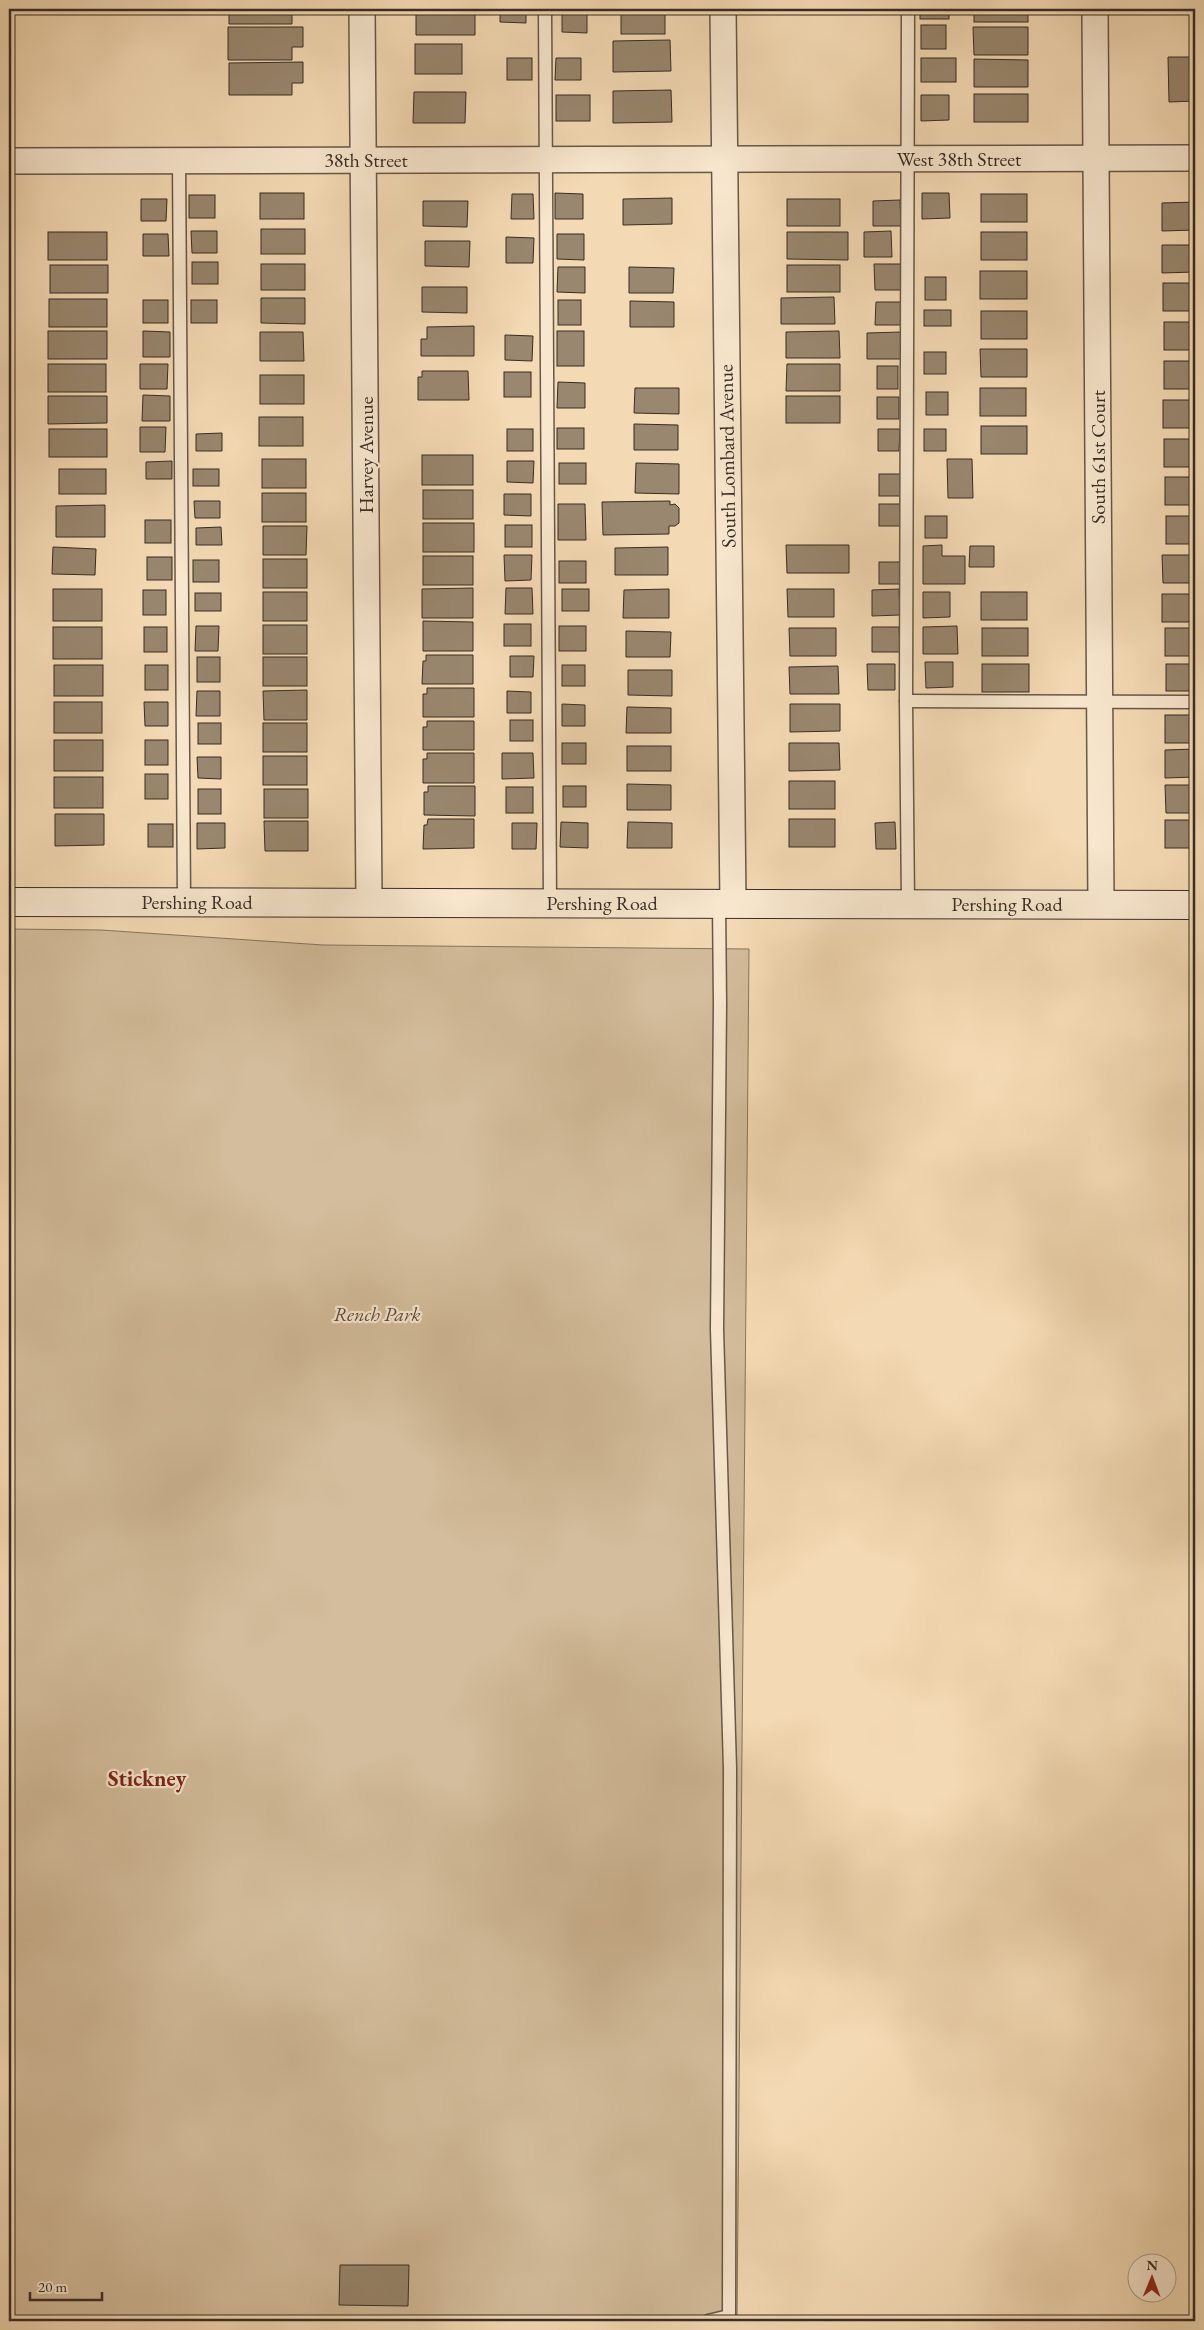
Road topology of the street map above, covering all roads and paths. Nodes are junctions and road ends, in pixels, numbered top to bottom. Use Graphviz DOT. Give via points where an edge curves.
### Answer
graph roads {
  1 [pos="362,9"];
  2 [pos="545,9"];
  3 [pos="722,9"];
  4 [pos="908,9"];
  5 [pos="1096,9"];
  6 [pos="1096,158"];
  7 [pos="1195,158"];
  8 [pos="723,159"];
  9 [pos="909,159"];
  10 [pos="9,160"];
  11 [pos="179,160"];
  12 [pos="364,160"];
  13 [pos="546,160"];
  14 [pos="906,701"];
  15 [pos="1100,701"];
  16 [pos="1195,702"];
  17 [pos="9,902"];
  18 [pos="184,902"];
  19 [pos="369,902"];
  20 [pos="550,903"];
  21 [pos="726,903"];
  22 [pos="908,904"];
  23 [pos="1101,905"];
  24 [pos="1195,905"];
  25 [pos="708,2321"];
  1 -- 12 [label="street, Harvey Avenue"];
  2 -- 13 [label="lane"];
  3 -- 8 [label="street, South Lombard Avenue"];
  4 -- 9 [label="lane"];
  5 -- 6 [label="street, South 61st Court"];
  6 -- 7 [label="street, West 38th Street"];
  6 -- 9 [label="street, West 38th Street"];
  6 -- 15 [label="street, South 61st Court"];
  8 -- 9 [label="street, West 38th Street"];
  8 -- 13 [label="street, 38th Street"];
  8 -- 21 [label="street, South Lombard Avenue"];
  9 -- 14 [label="lane"];
  10 -- 11 [label="street, 38th Street"];
  11 -- 12 [label="street, 38th Street"];
  11 -- 18 [label="lane"];
  12 -- 13 [label="street, 38th Street"];
  12 -- 19 [label="street, Harvey Avenue"];
  13 -- 20 [label="lane"];
  14 -- 15 [label="lane"];
  14 -- 22 [label="lane"];
  15 -- 16 [label="lane"];
  15 -- 23 [label="street, South 61st Court"];
  17 -- 18 [label="main road, Pershing Road"];
  18 -- 19 [label="main road, Pershing Road"];
  19 -- 20 [label="main road, Pershing Road"];
  20 -- 21 [label="main road, Pershing Road"];
  21 -- 22 [label="main road, Pershing Road"];
  21 -- 25 [label="lane" via="717,1329 730,1769 729,2316"];
  22 -- 23 [label="main road, Pershing Road"];
  23 -- 24 [label="main road, Pershing Road"];
}
